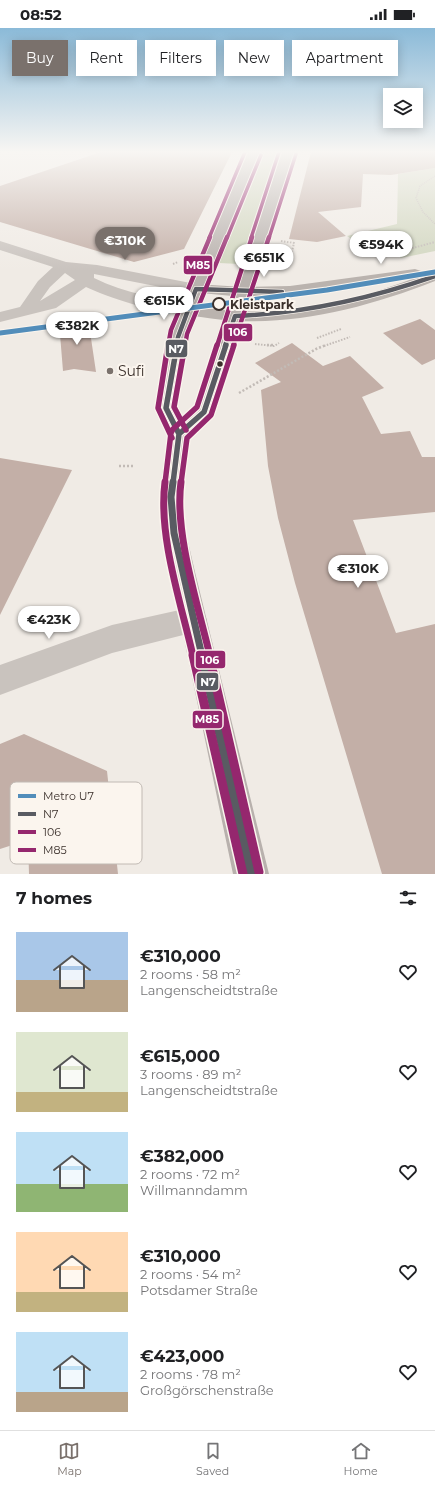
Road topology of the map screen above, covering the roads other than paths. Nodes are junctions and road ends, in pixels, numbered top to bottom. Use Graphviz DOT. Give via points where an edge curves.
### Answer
graph roads {
  1 [pos="237,191"];
  2 [pos="275,191"];
  3 [pos="0,245"];
  4 [pos="64,266"];
  5 [pos="435,272"];
  6 [pos="85,274"];
  7 [pos="435,276"];
  8 [pos="196,288"];
  9 [pos="243,292"];
  10 [pos="26,310"];
  11 [pos="187,310"];
  12 [pos="235,316"];
  13 [pos="0,317"];
  14 [pos="179,434"];
  15 [pos="193,620"];
  16 [pos="0,680"];
  17 [pos="251,874"];
  1 -- 8 [label="main road"];
  2 -- 9 [label="main road"];
  3 -- 4 [label="street"];
  4 -- 6 [label="street"];
  4 -- 10 [label="street" via="44,284"];
  5 -- 9 [label="main road" via="306,290"];
  6 -- 8 [label="street" via="97,270"];
  6 -- 10 [label="street" via="50,304"];
  6 -- 11 [label="street" via="101,287 146,302"];
  7 -- 12 [label="main road" via="394,292 341,307 289,314"];
  8 -- 9 [label="main road"];
  8 -- 11 [label="main road"];
  9 -- 12 [label="main road"];
  10 -- 13 [label="street"];
  11 -- 12 [label="main road"];
  11 -- 14 [label="main road" via="178,337 166,408"];
  12 -- 14 [label="main road" via="204,412"];
  14 -- 15 [label="main road" via="172,483 172,515"];
  15 -- 16 [label="street" via="112,640"];
  15 -- 17 [label="main road"];
}
